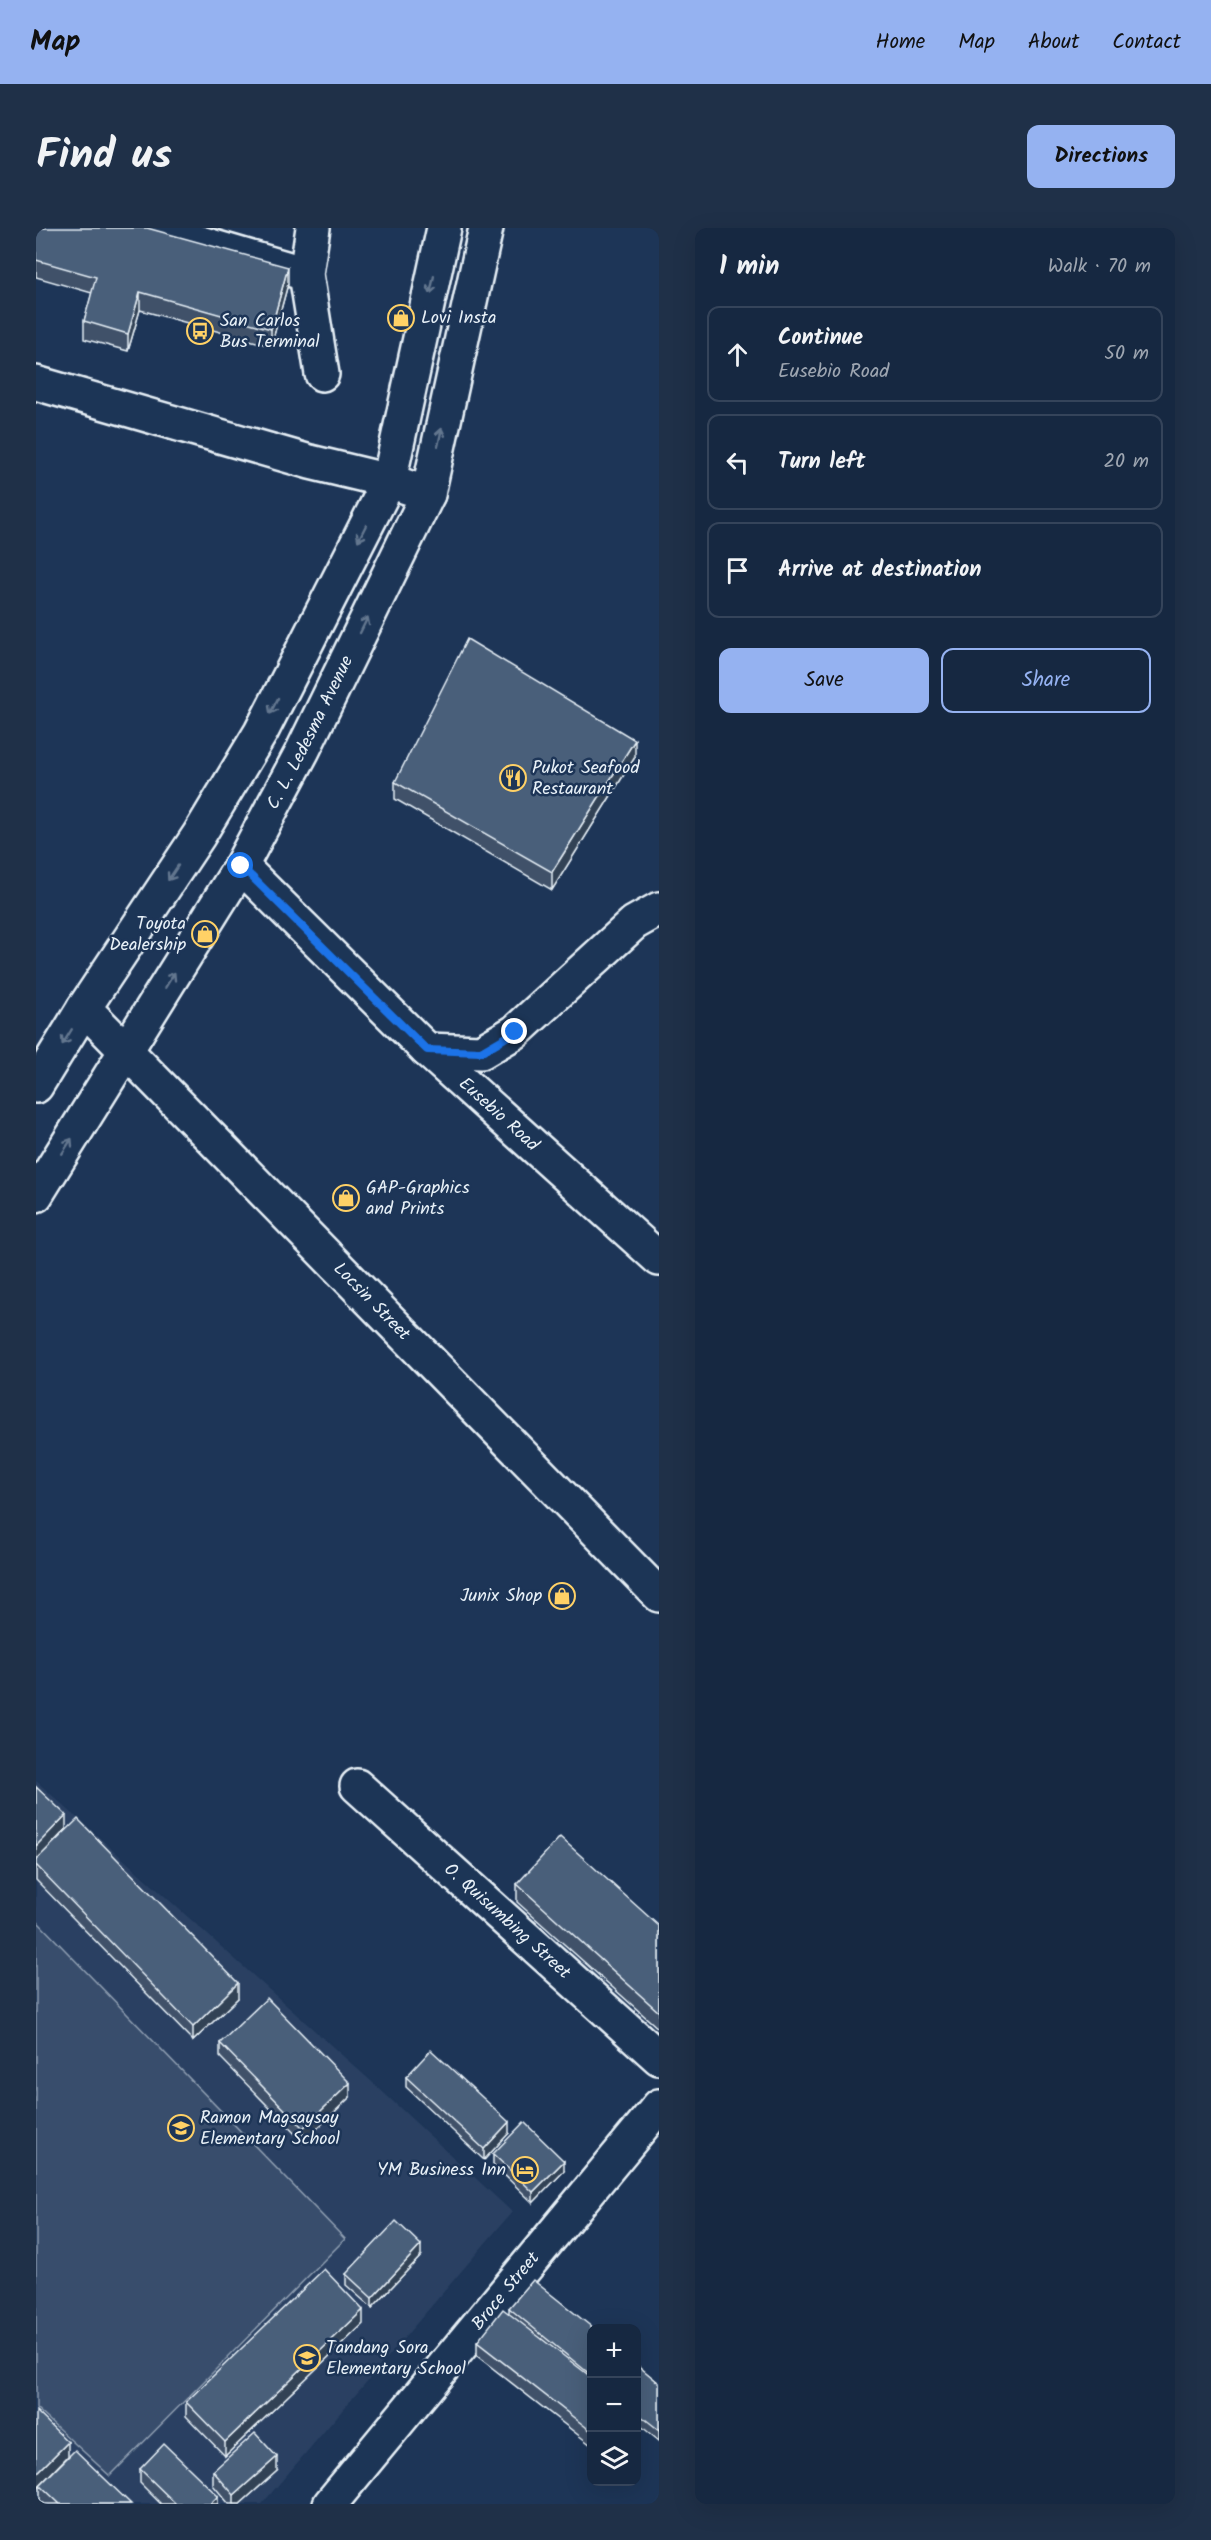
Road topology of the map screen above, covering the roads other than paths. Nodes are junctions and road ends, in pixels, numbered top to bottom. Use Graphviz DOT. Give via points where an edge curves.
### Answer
graph roads {
  1 [pos="149,228"];
  2 [pos="313,228"];
  3 [pos="444,228"];
  4 [pos="486,228"];
  5 [pos="306,274"];
  6 [pos="322,374"];
  7 [pos="36,383"];
  8 [pos="389,481"];
  9 [pos="428,494"];
  10 [pos="241,866"];
  11 [pos="659,909"];
  12 [pos="84,1008"];
  13 [pos="427,1050"];
  14 [pos="126,1051"];
  15 [pos="36,1086"];
  16 [pos="36,1195"];
  17 [pos="659,1259"];
  18 [pos="659,1595"];
  19 [pos="357,1786"];
  20 [pos="659,2058"];
  21 [pos="659,2106"];
  22 [pos="330,2504"];
  1 -- 5 [label="main road"];
  2 -- 5 [label="main road"];
  3 -- 8 [label="main road, one-way"];
  9 -- 4 [label="main road, C. L. Ledesma Avenue, one-way"];
  5 -- 6 [label="main road"];
  7 -- 8 [label="main road"];
  8 -- 9 [label="main road"];
  8 -- 12 [label="main road, one-way" via="261,732 199,835"];
  10 -- 9 [label="main road, C. L. Ledesma Avenue, one-way" via="303,750"];
  10 -- 13 [label="main road, Eusebio Road"];
  14 -- 10 [label="main road, C. L. Ledesma Avenue, one-way"];
  11 -- 13 [label="main road" via="634,923 515,1032 481,1052"];
  12 -- 14 [label="main road, Locsin Street"];
  12 -- 15 [label="main road, one-way"];
  13 -- 17 [label="main road, Eusebio Road"];
  16 -- 14 [label="main road, C. L. Ledesma Avenue, one-way"];
  14 -- 18 [label="main road, Locsin Street"];
  19 -- 20 [label="main road, O. Quisumbing Street"];
  21 -- 22 [label="main road, Broce Street"];
}
